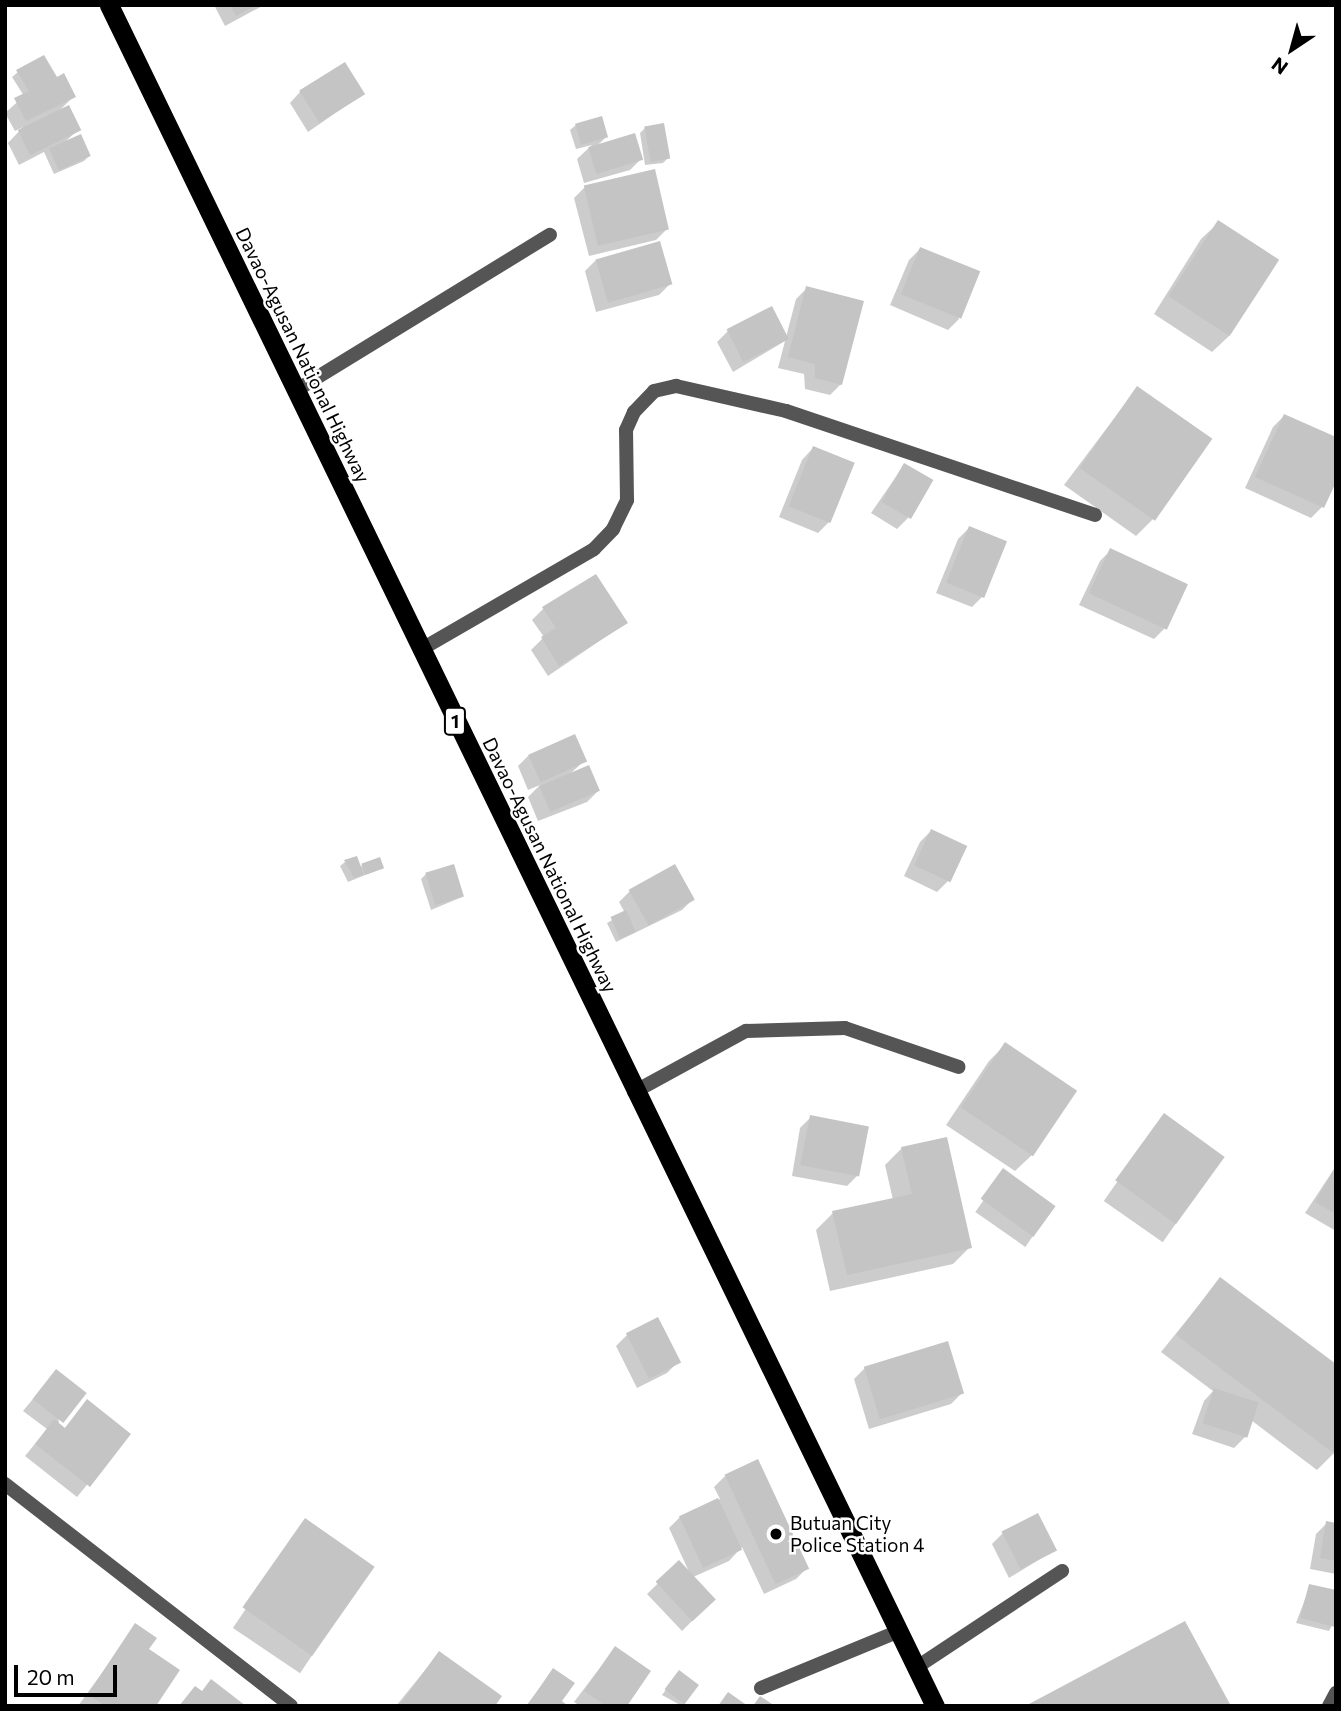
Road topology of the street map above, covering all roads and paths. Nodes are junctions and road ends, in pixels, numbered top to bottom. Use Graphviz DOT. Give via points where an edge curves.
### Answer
graph roads {
  1 [pos="109,5"];
  2 [pos="550,235"];
  3 [pos="295,391"];
  4 [pos="1096,515"];
  5 [pos="420,650"];
  6 [pos="959,1068"];
  7 [pos="634,1092"];
  8 [pos="5,1483"];
  9 [pos="1062,1571"];
  10 [pos="899,1631"];
  11 [pos="917,1667"];
  12 [pos="761,1688"];
  13 [pos="1336,1693"];
  14 [pos="290,1706"];
  15 [pos="935,1706"];
  16 [pos="1329,1706"];
  1 -- 3 [label="highway, Davao-Agusan National Highway / 1"];
  2 -- 3 [label="street"];
  3 -- 5 [label="highway, Davao-Agusan National Highway / 1"];
  4 -- 5 [label="street" via="786,411 676,386 654,391 634,412 626,430 627,500 613,529 594,550"];
  5 -- 7 [label="highway, Davao-Agusan National Highway / 1"];
  6 -- 7 [label="street" via="845,1028 746,1031"];
  7 -- 10 [label="highway, Davao-Agusan National Highway / 1"];
  8 -- 14 [label="street"];
  9 -- 11 [label="street"];
  10 -- 11 [label="highway, Davao-Agusan National Highway / 1"];
  10 -- 12 [label="street"];
  11 -- 15 [label="highway, Davao-Agusan National Highway / 1"];
  13 -- 16 [label="street"];
}
